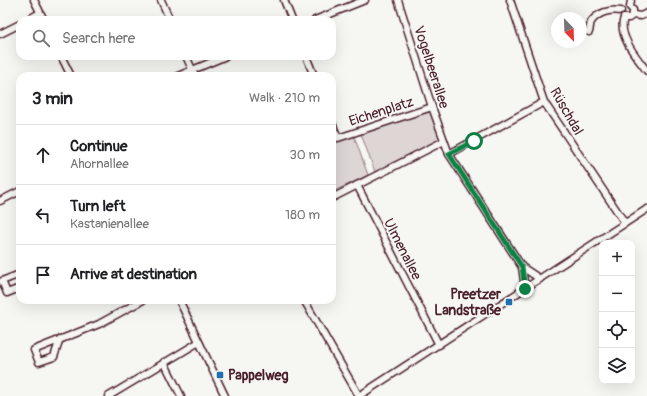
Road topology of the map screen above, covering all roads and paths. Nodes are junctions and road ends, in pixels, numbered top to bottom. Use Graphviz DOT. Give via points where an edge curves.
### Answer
graph roads {
  1 [pos="34,0"];
  2 [pos="161,0"];
  3 [pos="284,0"];
  4 [pos="364,0"];
  5 [pos="398,0"];
  6 [pos="510,0"];
  7 [pos="631,0"];
  8 [pos="630,7"];
  9 [pos="621,11"];
  10 [pos="40,12"];
  11 [pos="647,13"];
  12 [pos="633,15"];
  13 [pos="34,16"];
  14 [pos="42,16"];
  15 [pos="168,16"];
  16 [pos="290,16"];
  17 [pos="325,16"];
  18 [pos="624,18"];
  19 [pos="16,26"];
  20 [pos="589,32"];
  21 [pos="0,34"];
  22 [pos="63,60"];
  23 [pos="188,60"];
  24 [pos="216,60"];
  25 [pos="308,60"];
  26 [pos="192,70"];
  27 [pos="647,71"];
  28 [pos="69,72"];
  29 [pos="187,72"];
  30 [pos="312,72"];
  31 [pos="544,102"];
  32 [pos="432,107"];
  33 [pos="336,133"];
  34 [pos="444,140"];
  35 [pos="449,154"];
  36 [pos="357,185"];
  37 [pos="16,194"];
  38 [pos="336,196"];
  39 [pos="0,201"];
  40 [pos="647,209"];
  41 [pos="625,223"];
  42 [pos="522,267"];
  43 [pos="16,276"];
  44 [pos="540,279"];
  45 [pos="525,289"];
  46 [pos="16,290"];
  47 [pos="136,304"];
  48 [pos="181,304"];
  49 [pos="306,304"];
  50 [pos="60,339"];
  51 [pos="199,342"];
  52 [pos="439,345"];
  53 [pos="164,362"];
  54 [pos="109,396"];
  55 [pos="181,396"];
  56 [pos="225,396"];
  57 [pos="359,396"];
  1 -- 10 [label="street"];
  2 -- 15 [label="street"];
  3 -- 16 [label="street"];
  4 -- 17 [label="street"];
  5 -- 32 [label="street, Vogelbeerallee"];
  6 -- 31 [label="street, Rüschdal"];
  7 -- 8 [label="street"];
  8 -- 9 [label="street" via="625,7"];
  8 -- 12 [label="street"];
  9 -- 18 [label="street"];
  9 -- 20 [label="street" via="614,9 596,18 590,23"];
  10 -- 13 [label="street"];
  10 -- 14 [label="street"];
  11 -- 12 [label="street" via="641,16"];
  12 -- 18 [label="street"];
  18 -- 27 [label="street" via="622,27 629,47"];
  19 -- 21 [label="street"];
  22 -- 28 [label="street"];
  23 -- 26 [label="street"];
  24 -- 26 [label="street"];
  25 -- 30 [label="street"];
  26 -- 29 [label="street"];
  31 -- 35 [label="street"];
  31 -- 41 [label="street, Rüschdal"];
  32 -- 33 [label="street, Eichenplatz" via="338,138"];
  32 -- 34 [label="street, Vogelbeerallee"];
  34 -- 35 [label="street, Vogelbeerallee"];
  34 -- 36 [label="street"];
  35 -- 42 [label="street, Vogelbeerallee"];
  36 -- 38 [label="street"];
  36 -- 52 [label="street, Ulmenallee"];
  37 -- 39 [label="street"];
  40 -- 41 [label="street"];
  41 -- 44 [label="street"];
  42 -- 44 [label="street"];
  42 -- 45 [label="street"];
  43 -- 46 [label="street" via="2,281 7,293"];
  44 -- 45 [label="street"];
  45 -- 52 [label="street"];
  47 -- 50 [label="street" via="98,324"];
  48 -- 51 [label="street"];
  49 -- 57 [label="street"];
  50 -- 50 [label="street" via="34,350 39,362 54,357"];
  51 -- 53 [label="street"];
  51 -- 56 [label="street"];
  52 -- 57 [label="street"];
  53 -- 54 [label="street"];
  53 -- 55 [label="street"];
}
